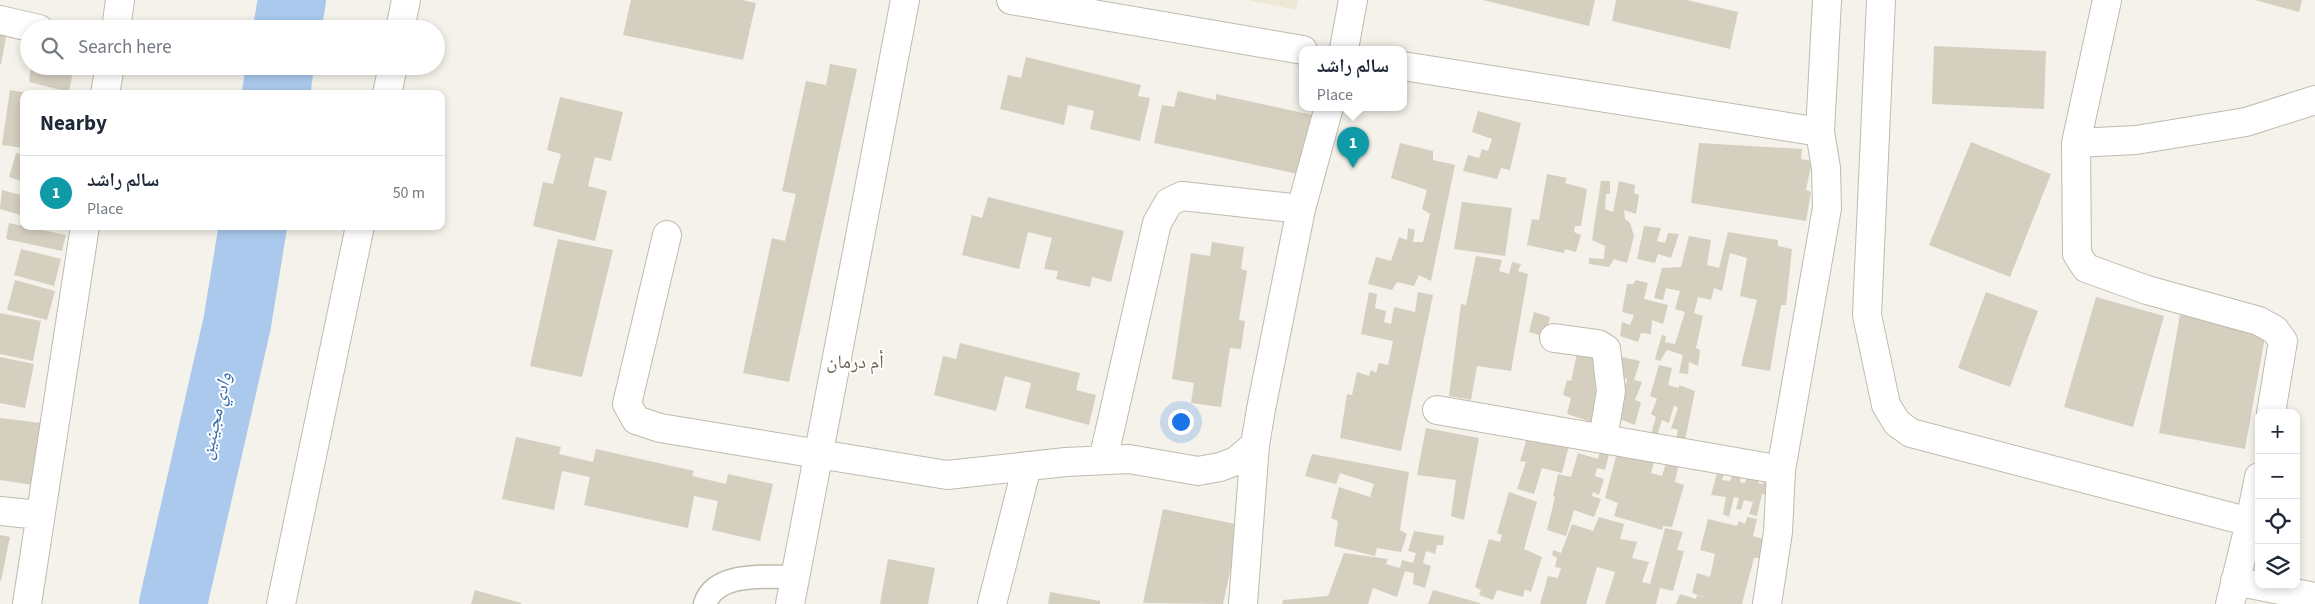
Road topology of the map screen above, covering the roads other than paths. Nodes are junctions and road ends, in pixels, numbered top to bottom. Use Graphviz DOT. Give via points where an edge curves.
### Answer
graph roads {
  1 [pos="120,0"];
  2 [pos="406,0"];
  3 [pos="905,0"];
  4 [pos="1011,0"];
  5 [pos="1353,0"];
  6 [pos="1827,0"];
  7 [pos="1881,0"];
  8 [pos="2107,0"];
  9 [pos="0,20"];
  10 [pos="117,20"];
  11 [pos="402,20"];
  12 [pos="20,25"];
  13 [pos="1345,46"];
  14 [pos="1299,49"];
  15 [pos="1407,67"];
  16 [pos="109,75"];
  17 [pos="391,75"];
  18 [pos="107,90"];
  19 [pos="388,90"];
  20 [pos="2315,100"];
  21 [pos="1328,111"];
  22 [pos="1820,132"];
  23 [pos="2076,143"];
  24 [pos="1301,209"];
  25 [pos="84,230"];
  26 [pos="359,230"];
  27 [pos="667,234"];
  28 [pos="1554,338"];
  29 [pos="2272,409"];
  30 [pos="1437,410"];
  31 [pos="1603,439"];
  32 [pos="1254,445"];
  33 [pos="819,455"];
  34 [pos="1103,460"];
  35 [pos="1028,466"];
  36 [pos="1781,470"];
  37 [pos="2255,497"];
  38 [pos="0,511"];
  39 [pos="40,515"];
  40 [pos="2250,522"];
  41 [pos="795,578"];
  42 [pos="2232,593"];
  43 [pos="2315,597"];
  44 [pos="27,604"];
  45 [pos="281,604"];
  46 [pos="705,604"];
  47 [pos="790,604"];
  48 [pos="992,604"];
  49 [pos="1244,604"];
  50 [pos="1767,604"];
  1 -- 10 [label="street"];
  2 -- 11 [label="street"];
  3 -- 33 [label="street"];
  4 -- 14 [label="street"];
  5 -- 13 [label="street"];
  6 -- 22 [label="street"];
  7 -- 40 [label="street" via="1867,315 1886,405 1897,423 1911,433"];
  8 -- 23 [label="street"];
  9 -- 12 [label="street"];
  15 -- 22 [label="street"];
  16 -- 18 [label="street"];
  17 -- 19 [label="street"];
  20 -- 23 [label="street" via="2246,122 2136,140"];
  21 -- 24 [label="street"];
  22 -- 36 [label="street" via="1826,168 1827,208"];
  23 -- 29 [label="street" via="2076,245 2077,254 2086,268 2147,290 2259,321 2275,330 2283,341"];
  24 -- 32 [label="street"];
  24 -- 34 [label="street" via="1182,196 1169,202 1156,223"];
  25 -- 39 [label="street"];
  26 -- 45 [label="street"];
  27 -- 33 [label="street" via="626,404 636,420 660,428"];
  28 -- 31 [label="street" via="1598,344 1606,349 1611,391"];
  30 -- 31 [label="street"];
  31 -- 36 [label="street"];
  32 -- 34 [label="street" via="1236,461 1220,468 1198,471 1129,459"];
  32 -- 49 [label="street"];
  33 -- 35 [label="street" via="946,474"];
  33 -- 41 [label="street"];
  34 -- 35 [label="street"];
  35 -- 48 [label="street"];
  36 -- 50 [label="street" via="1778,532"];
  37 -- 40 [label="street"];
  38 -- 39 [label="street"];
  39 -- 44 [label="street"];
  40 -- 42 [label="street"];
  41 -- 46 [label="lane" via="754,576 729,581 708,595"];
  41 -- 47 [label="street"];
  42 -- 43 [label="street"];
}
